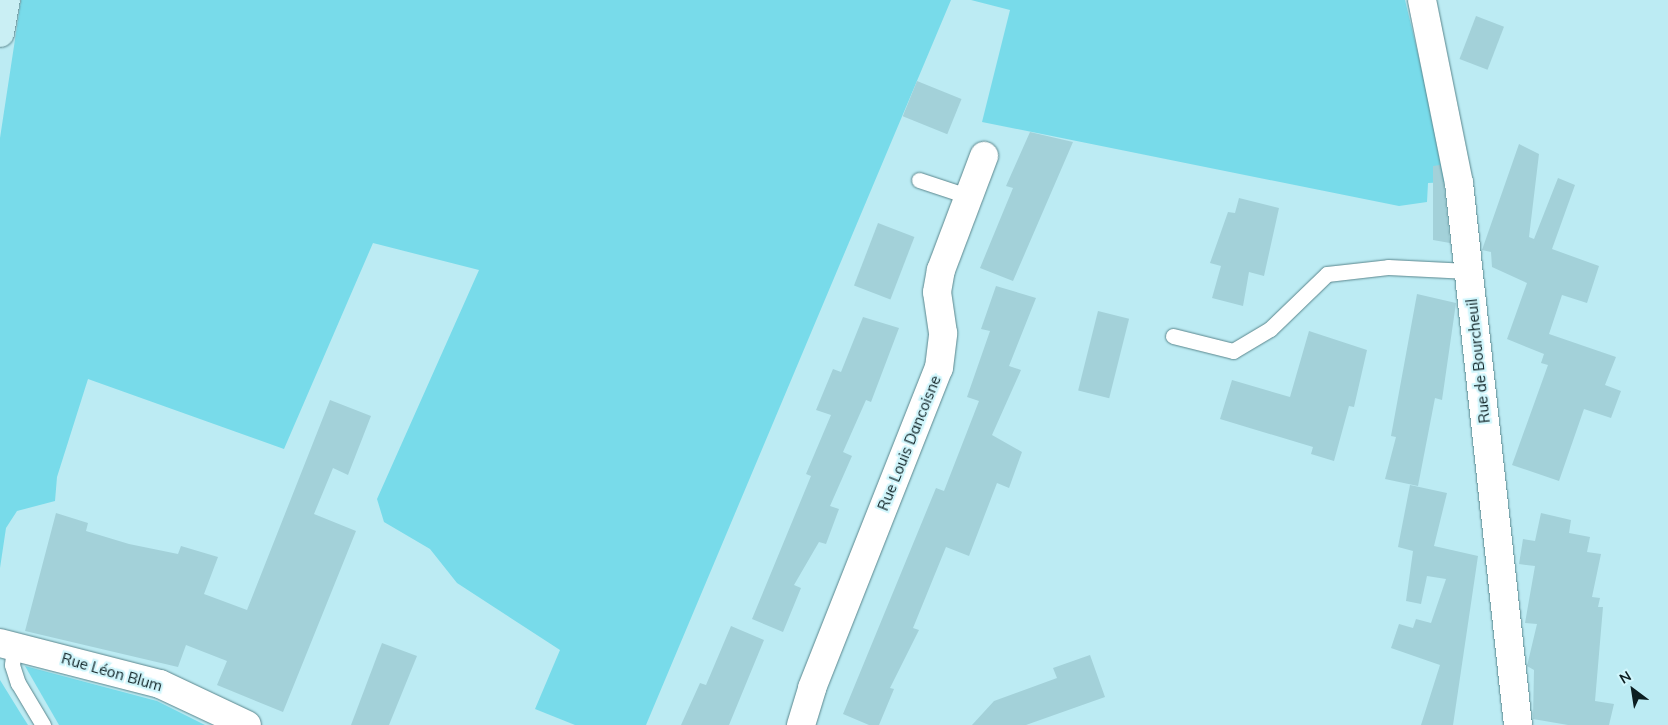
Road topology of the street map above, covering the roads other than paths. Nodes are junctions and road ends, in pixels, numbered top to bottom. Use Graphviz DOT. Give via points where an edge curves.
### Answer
graph roads {
  1 [pos="6,0"];
  2 [pos="1422,0"];
  3 [pos="0,33"];
  4 [pos="984,156"];
  5 [pos="919,180"];
  6 [pos="967,196"];
  7 [pos="1468,271"];
  8 [pos="1173,336"];
  9 [pos="7,645"];
  10 [pos="43,725"];
  11 [pos="247,725"];
  12 [pos="801,725"];
  13 [pos="1518,725"];
  1 -- 3 [label="main road"];
  2 -- 7 [label="street, Rue de Bourcheuil" via="1459,183"];
  4 -- 6 [label="street, Rue Louis Dancoisne"];
  5 -- 6 [label="lane"];
  6 -- 12 [label="street, Rue Louis Dancoisne" via="937,292 943,334 939,368 812,688"];
  7 -- 8 [label="lane" via="1388,267 1328,274 1270,328 1233,350"];
  7 -- 13 [label="street, Rue de Bourcheuil"];
  9 -- 10 [label="lane" via="18,684"];
  9 -- 11 [label="street, Rue Léon Blum" via="160,684"];
}
